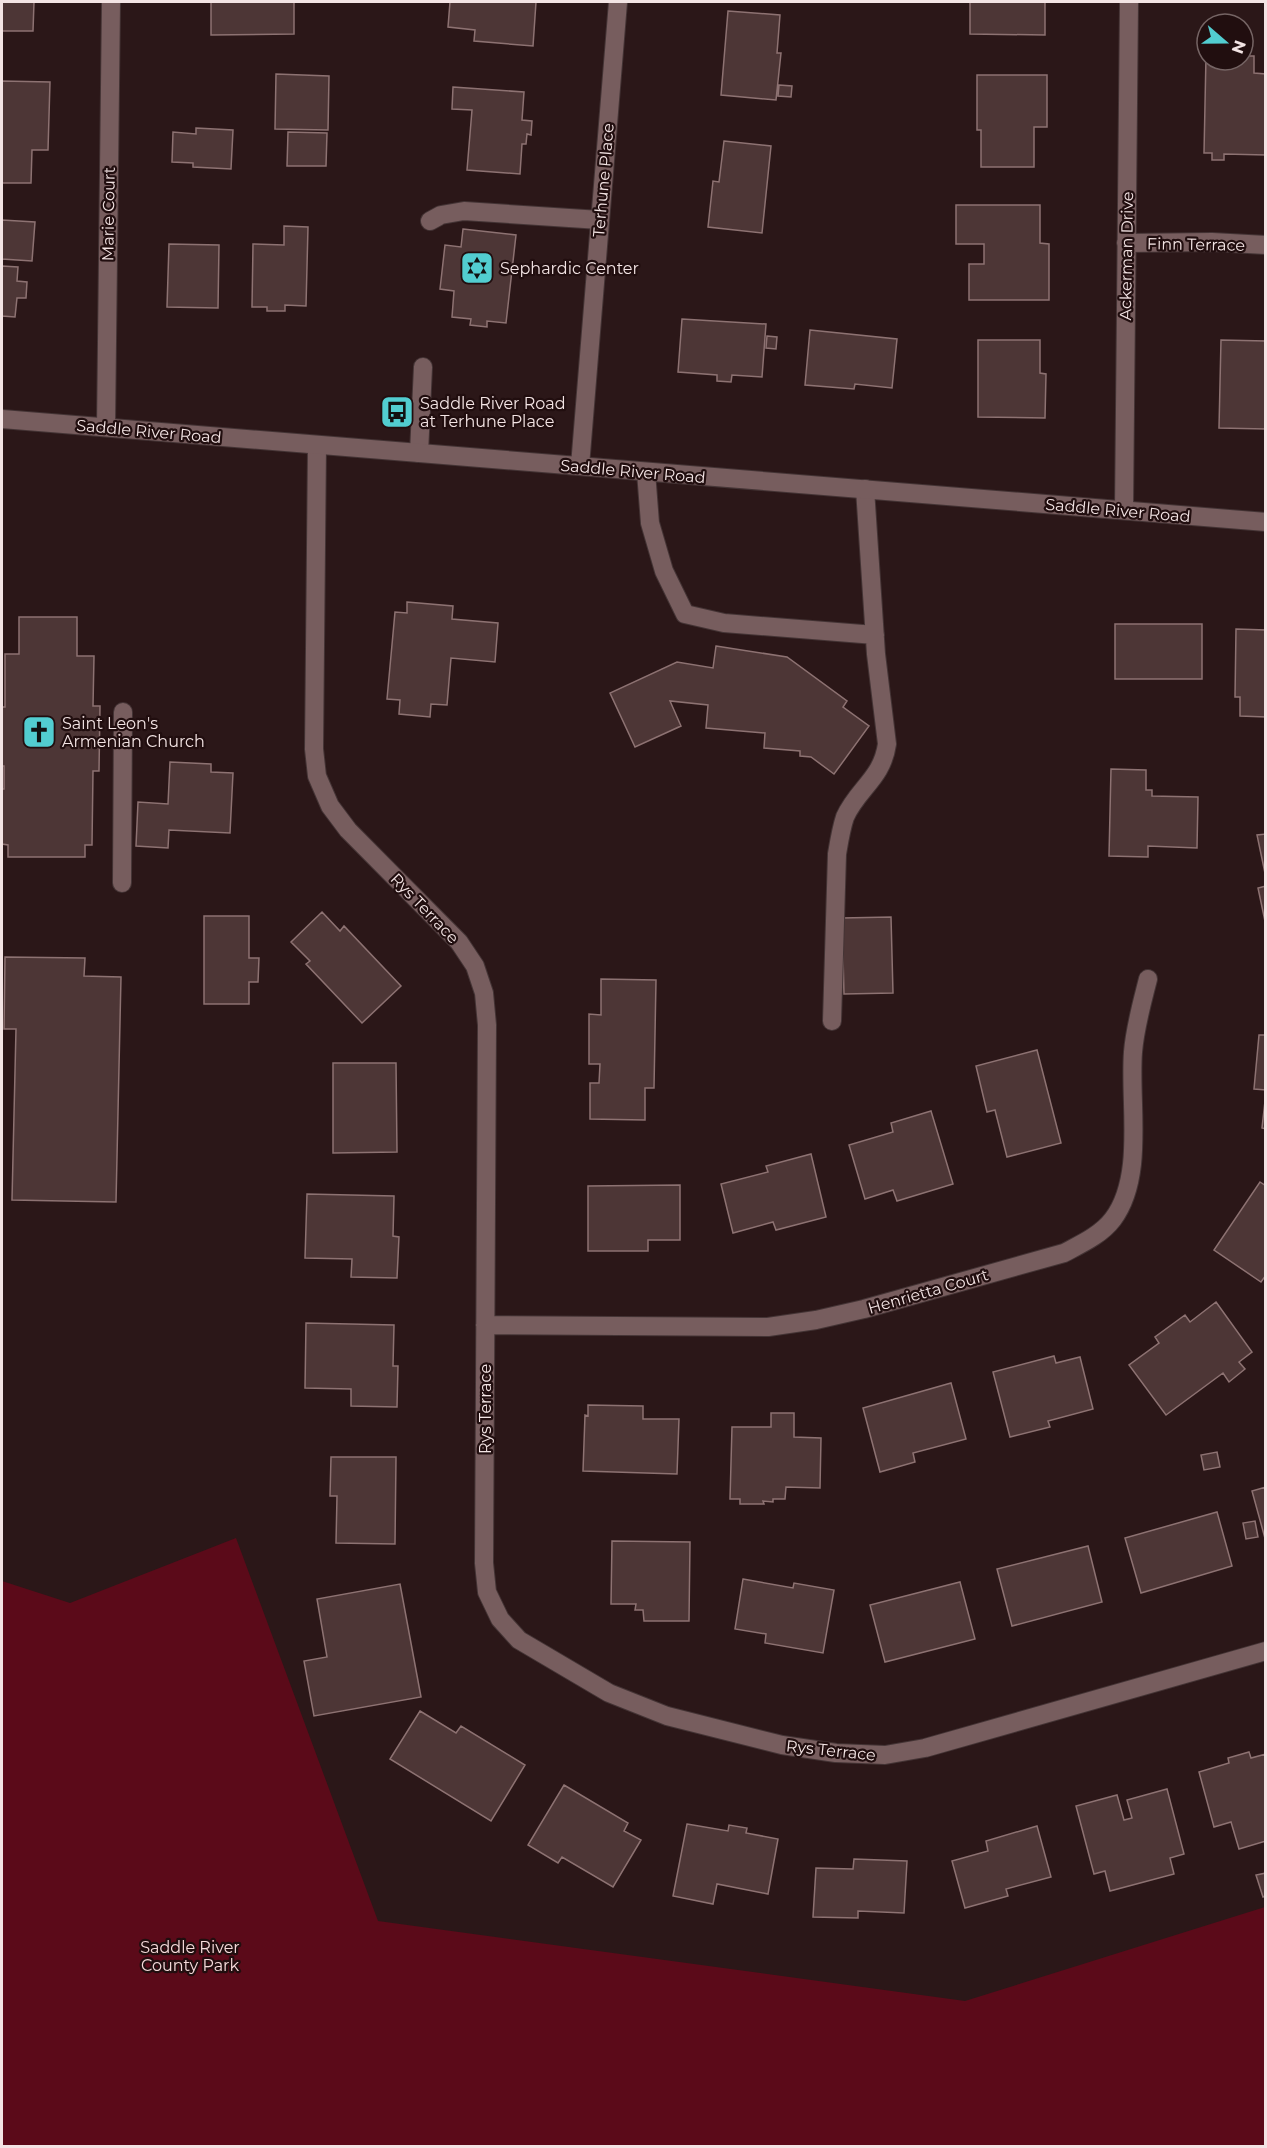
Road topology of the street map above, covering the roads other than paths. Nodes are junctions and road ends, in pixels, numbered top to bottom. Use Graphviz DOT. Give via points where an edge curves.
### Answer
graph roads {
  1 [pos="111,2"];
  2 [pos="618,2"];
  3 [pos="1129,2"];
  4 [pos="430,220"];
  5 [pos="600,220"];
  6 [pos="1126,243"];
  7 [pos="1266,245"];
  8 [pos="423,367"];
  9 [pos="2,419"];
  10 [pos="106,427"];
  11 [pos="317,445"];
  12 [pos="418,453"];
  13 [pos="579,466"];
  14 [pos="646,472"];
  15 [pos="865,489"];
  16 [pos="1124,510"];
  17 [pos="1266,522"];
  18 [pos="875,635"];
  19 [pos="123,712"];
  20 [pos="122,883"];
  21 [pos="1148,979"];
  22 [pos="832,1021"];
  23 [pos="485,1325"];
  24 [pos="1266,1651"];
  1 -- 10 [label="street, Marie Court"];
  2 -- 5 [label="street, Terhune Place"];
  3 -- 6 [label="street, Ackerman Drive"];
  4 -- 5 [label="street" via="464,211"];
  5 -- 13 [label="street, Terhune Place"];
  6 -- 7 [label="street, Finn Terrace"];
  6 -- 16 [label="street, Ackerman Drive"];
  8 -- 12 [label="street"];
  9 -- 10 [label="street, Saddle River Road"];
  10 -- 11 [label="street, Saddle River Road"];
  11 -- 12 [label="street, Saddle River Road"];
  11 -- 23 [label="street, Rys Terrace" via="314,749 317,776 330,806 348,830 459,942 475,966 484,993"];
  12 -- 13 [label="street, Saddle River Road"];
  13 -- 14 [label="street, Saddle River Road"];
  14 -- 15 [label="street, Saddle River Road"];
  14 -- 18 [label="street" via="650,524 664,571 685,614 724,623"];
  15 -- 16 [label="street, Saddle River Road"];
  15 -- 18 [label="street"];
  16 -- 17 [label="street, Saddle River Road"];
  18 -- 22 [label="street" via="887,744 879,770 846,816 839,840"];
  19 -- 20 [label="street"];
  21 -- 23 [label="street, Henrietta Court" via="1133,1053 1132,1168 1125,1197 1113,1220 1091,1239 1064,1253 816,1320 768,1327"];
  23 -- 24 [label="street, Rys Terrace" via="487,1592 500,1619 519,1640 609,1693 667,1716 772,1743 836,1753 885,1755 925,1748"];
}
